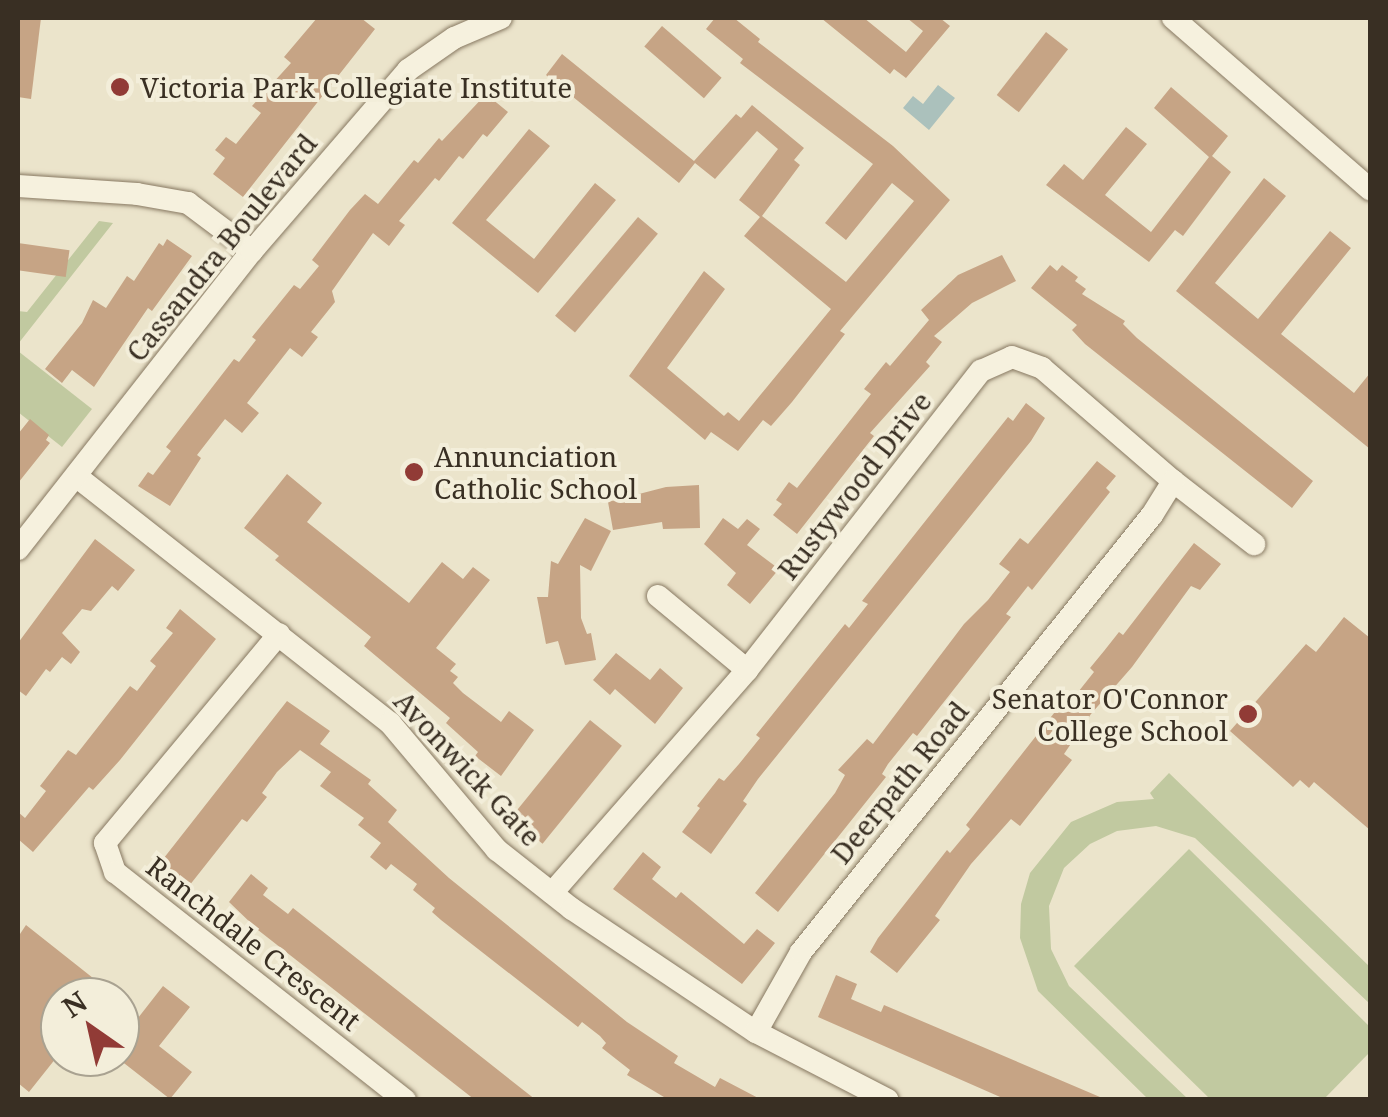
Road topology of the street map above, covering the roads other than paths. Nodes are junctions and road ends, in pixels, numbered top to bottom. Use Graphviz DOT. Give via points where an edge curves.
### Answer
graph roads {
  1 [pos="500,18"];
  2 [pos="1173,18"];
  3 [pos="18,186"];
  4 [pos="1370,188"];
  5 [pos="252,251"];
  6 [pos="76,476"];
  7 [pos="1173,481"];
  8 [pos="1254,544"];
  9 [pos="18,549"];
  10 [pos="658,596"];
  11 [pos="279,634"];
  12 [pos="747,670"];
  13 [pos="552,893"];
  14 [pos="756,1032"];
  15 [pos="404,1100"];
  16 [pos="888,1100"];
  1 -- 5 [label="street, Cassandra Boulevard" via="454,38 408,70"];
  2 -- 4 [label="street"];
  3 -- 5 [label="street" via="188,203"];
  5 -- 6 [label="street, Cassandra Boulevard"];
  6 -- 9 [label="street, Cassandra Boulevard"];
  6 -- 11 [label="street, Avonwick Gate"];
  7 -- 8 [label="street, Rustywood Drive"];
  7 -- 12 [label="street, Rustywood Drive" via="1042,368 1012,357 981,371"];
  7 -- 14 [label="street, Deerpath Road" via="801,952"];
  10 -- 12 [label="street"];
  11 -- 13 [label="street, Avonwick Gate" via="390,722 497,850"];
  11 -- 15 [label="street, Ranchdale Crescent" via="105,843 116,872"];
  12 -- 13 [label="street, Rustywood Drive"];
  13 -- 14 [label="street, Avonwick Gate"];
  14 -- 16 [label="street, Avonwick Gate"];
}
